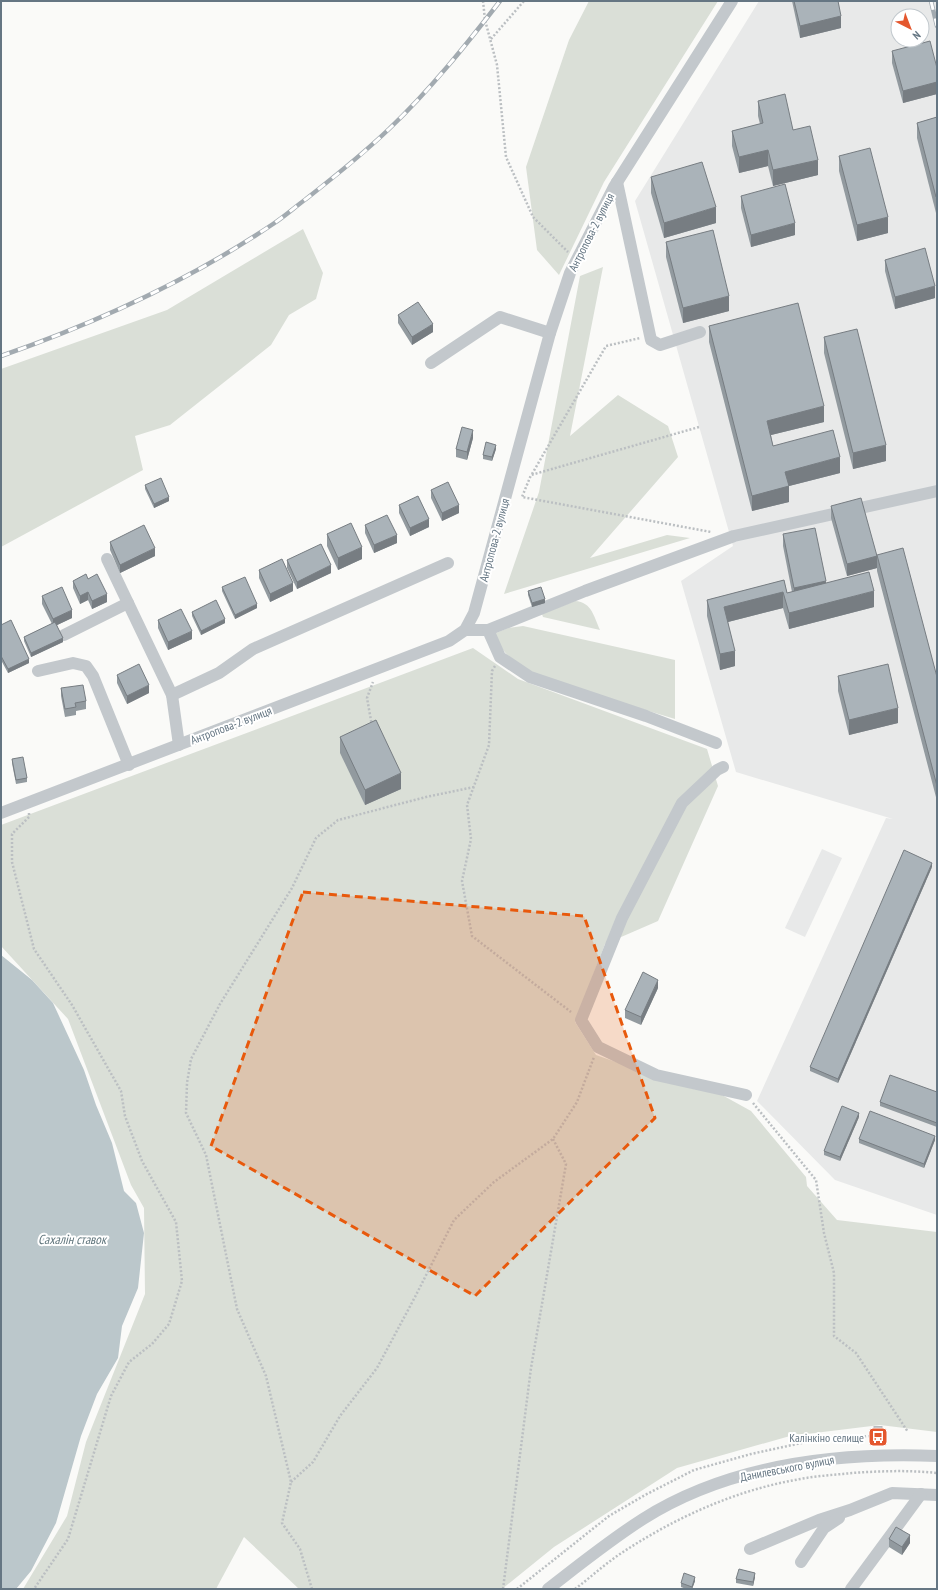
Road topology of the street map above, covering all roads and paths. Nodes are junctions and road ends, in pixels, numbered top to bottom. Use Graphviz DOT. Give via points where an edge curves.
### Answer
graph roads {
  1 [pos="483,1"];
  2 [pos="524,1"];
  3 [pos="732,1"];
  4 [pos="490,40"];
  5 [pos="617,182"];
  6 [pos="576,261"];
  7 [pos="700,332"];
  8 [pos="550,333"];
  9 [pos="650,336"];
  10 [pos="431,364"];
  11 [pos="699,427"];
  12 [pos="531,475"];
  13 [pos="937,492"];
  14 [pos="712,532"];
  15 [pos="107,558"];
  16 [pos="448,563"];
  17 [pos="128,603"];
  18 [pos="465,630"];
  19 [pos="488,630"];
  20 [pos="64,635"];
  21 [pos="500,657"];
  22 [pos="378,669"];
  23 [pos="38,671"];
  24 [pos="172,695"];
  25 [pos="373,728"];
  26 [pos="716,743"];
  27 [pos="179,745"];
  28 [pos="129,765"];
  29 [pos="723,767"];
  30 [pos="474,787"];
  31 [pos="27,804"];
  32 [pos="1,813"];
  33 [pos="581,1020"];
  34 [pos="598,1047"];
  35 [pos="746,1095"];
  36 [pos="553,1139"];
  37 [pos="908,1432"];
  38 [pos="937,1456"];
  39 [pos="937,1473"];
  40 [pos="291,1482"];
  41 [pos="921,1494"];
  42 [pos="937,1495"];
  43 [pos="850,1510"];
  44 [pos="750,1549"];
  45 [pos="800,1562"];
  46 [pos="34,1589"];
  47 [pos="312,1589"];
  48 [pos="503,1589"];
  49 [pos="548,1589"];
  50 [pos="575,1589"];
  51 [pos="851,1589"];
  1 -- 4 [label="path"];
  2 -- 4 [label="path"];
  3 -- 5 [label="street, Антропова-2 вулиця"];
  4 -- 6 [label="path" via="497,65 506,157 533,217"];
  5 -- 6 [label="street, Антропова-2 вулиця"];
  5 -- 9 [label="street"];
  6 -- 8 [label="street, Антропова-2 вулиця"];
  7 -- 9 [label="street" via="660,345 651,340"];
  8 -- 10 [label="street" via="500,317"];
  8 -- 18 [label="street, Антропова-2 вулиця" via="474,613"];
  9 -- 12 [label="path" via="606,346"];
  11 -- 12 [label="path"];
  12 -- 14 [label="path" via="522,497"];
  13 -- 19 [label="street" via="734,536"];
  15 -- 17 [label="street"];
  16 -- 24 [label="street" via="253,649 219,673"];
  17 -- 20 [label="street"];
  17 -- 24 [label="street"];
  18 -- 19 [label="street"];
  18 -- 22 [label="street, Антропова-2 вулиця" via="448,641"];
  19 -- 21 [label="street"];
  21 -- 26 [label="street" via="530,677 646,716"];
  21 -- 30 [label="path" via="492,671 489,744"];
  22 -- 25 [label="path" via="367,698"];
  22 -- 27 [label="street, Антропова-2 вулиця"];
  23 -- 28 [label="street" via="73,663 86,666 93,676"];
  24 -- 27 [label="street"];
  27 -- 28 [label="street, Антропова-2 вулиця"];
  28 -- 31 [label="street, Антропова-2 вулиця"];
  29 -- 33 [label="street" via="682,803 622,918"];
  30 -- 33 [label="path" via="467,805 471,838 462,881 472,936"];
  30 -- 40 [label="path" via="338,820 316,838 292,888 220,1004 191,1059 186,1113 206,1155 237,1309 266,1376"];
  31 -- 32 [label="street, Антропова-2 вулиця"];
  31 -- 46 [label="path" via="29,817 12,834 12,862 34,949 72,1005 121,1091 125,1116 142,1161 176,1222 182,1281 169,1324 152,1344 130,1362 111,1396 68,1539"];
  33 -- 34 [label="street"];
  34 -- 35 [label="street" via="656,1075"];
  34 -- 36 [label="path" via="577,1102"];
  35 -- 37 [label="path" via="816,1180 824,1233 834,1273 834,1336 856,1353"];
  36 -- 40 [label="path" via="494,1182 454,1220 377,1368 340,1416 313,1462"];
  36 -- 48 [label="path" via="566,1164 531,1368"];
  38 -- 49 [label="street, Данилевського вулиця" via="879,1455 822,1459 741,1475 694,1492 643,1518"];
  39 -- 50 [label="path" via="879,1471 841,1474 795,1480 737,1495 700,1509 662,1528 622,1552"];
  40 -- 47 [label="path" via="282,1523 300,1548"];
  41 -- 42 [label="street"];
  41 -- 43 [label="street" via="892,1493"];
  41 -- 51 [label="street"];
  43 -- 44 [label="street"];
  43 -- 45 [label="street" via="824,1528"];
}
